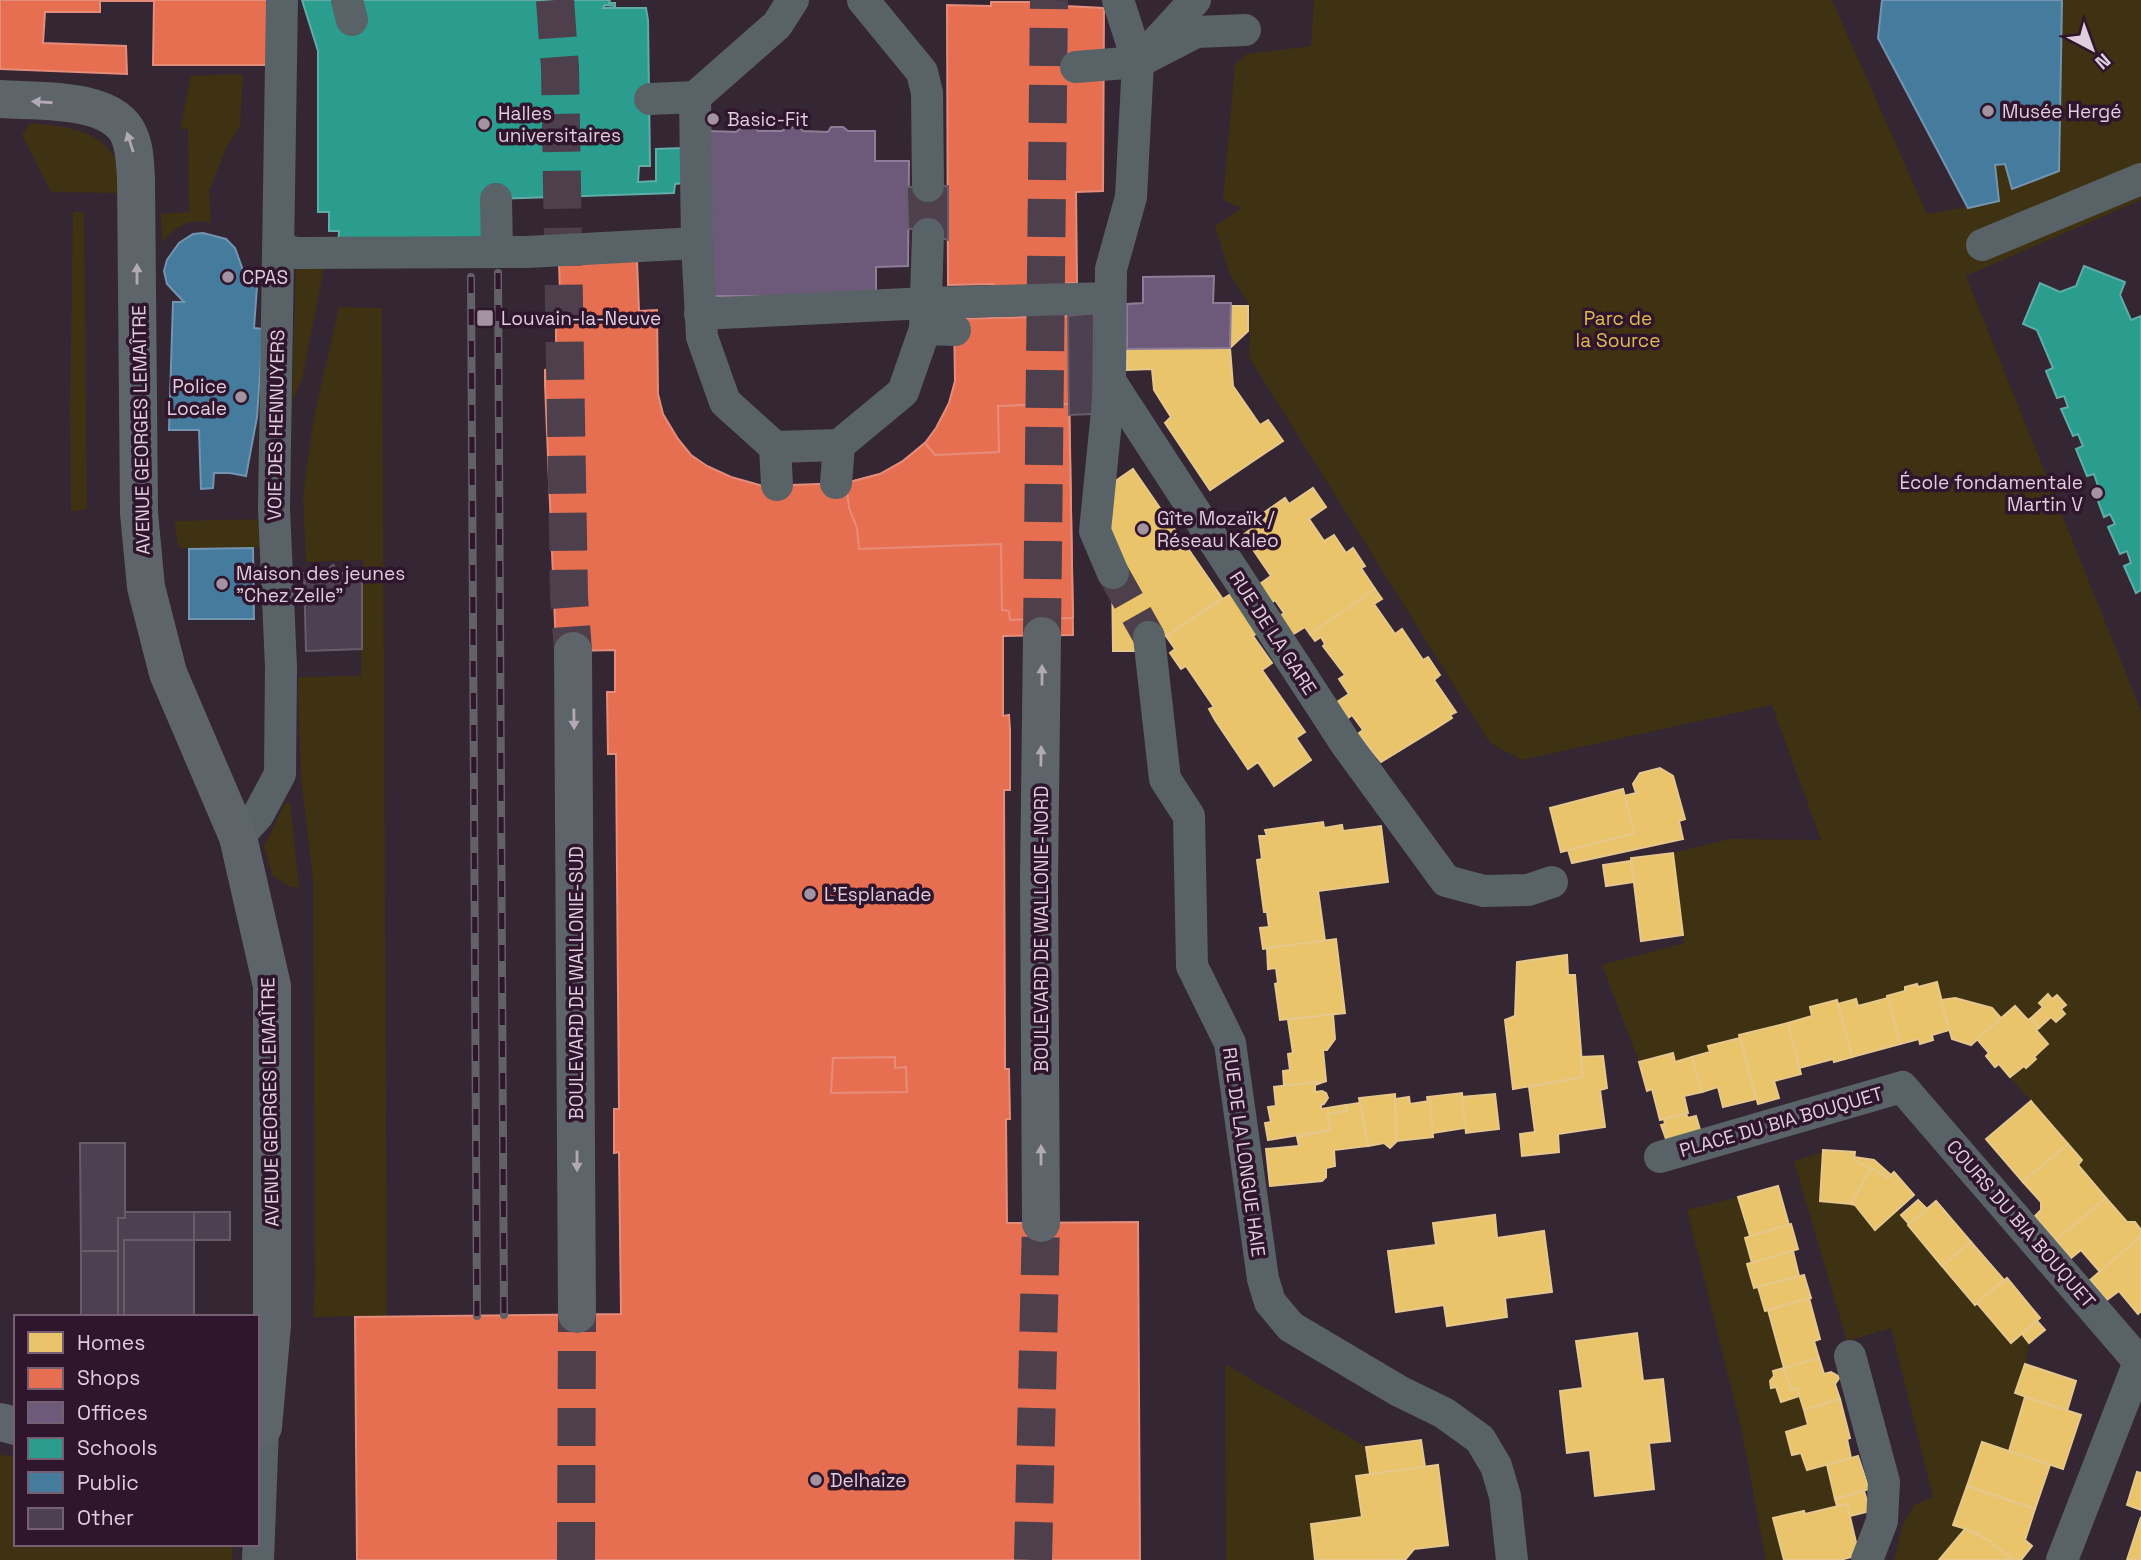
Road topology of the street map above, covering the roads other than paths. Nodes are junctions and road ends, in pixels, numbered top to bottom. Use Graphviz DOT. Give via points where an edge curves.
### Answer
graph roads {
  1 [pos="282,0"];
  2 [pos="793,0"];
  3 [pos="863,0"];
  4 [pos="1118,0"];
  5 [pos="1195,0"];
  6 [pos="1245,30"];
  7 [pos="1138,62"];
  8 [pos="1076,67"];
  9 [pos="695,97"];
  10 [pos="0,99"];
  11 [pos="650,99"];
  12 [pos="2141,179"];
  13 [pos="928,186"];
  14 [pos="496,199"];
  15 [pos="928,234"];
  16 [pos="697,243"];
  17 [pos="1982,245"];
  18 [pos="279,248"];
  19 [pos="497,251"];
  20 [pos="1110,284"];
  21 [pos="700,314"];
  22 [pos="935,320"];
  23 [pos="1110,381"];
  24 [pos="839,445"];
  25 [pos="775,447"];
  26 [pos="835,484"];
  27 [pos="777,485"];
  28 [pos="1113,573"];
  29 [pos="1042,636"];
  30 [pos="1149,637"];
  31 [pos="573,651"];
  32 [pos="238,837"];
  33 [pos="1552,882"];
  34 [pos="1902,1087"];
  35 [pos="1660,1157"];
  36 [pos="1041,1223"];
  37 [pos="577,1314"];
  38 [pos="1850,1356"];
  39 [pos="2140,1363"];
  40 [pos="260,1427"];
  41 [pos="259,1494"];
  42 [pos="1512,1560"];
  43 [pos="1867,1560"];
  44 [pos="2062,1560"];
  1 -- 18 [label="street, VOIE DES HENNUYERS"];
  2 -- 9 [label="street" via="778,25"];
  3 -- 13 [label="street" via="935,71 927,93"];
  4 -- 7 [label="street"];
  5 -- 7 [label="street"];
  6 -- 7 [label="street" via="1196,32"];
  7 -- 8 [label="street"];
  7 -- 20 [label="street" via="1131,197"];
  9 -- 11 [label="street"];
  9 -- 16 [label="street"];
  32 -- 10 [label="street, AVENUE GEORGES LEMAÎTRE, one-way" via="168,673 146,587 139,513 136,178 129,135 118,120 101,109"];
  12 -- 17 [label="street"];
  14 -- 19 [label="street"];
  15 -- 22 [label="street"];
  16 -- 19 [label="street"];
  16 -- 21 [label="street" via="688,273"];
  18 -- 19 [label="street" via="296,253"];
  18 -- 32 [label="street, VOIE DES HENNUYERS" via="274,508 280,774 258,815"];
  20 -- 22 [label="street"];
  20 -- 23 [label="street"];
  21 -- 22 [label="street"];
  21 -- 25 [label="street" via="702,337 725,402"];
  22 -- 24 [label="street" via="904,392"];
  23 -- 28 [label="street" via="1095,531"];
  23 -- 33 [label="street, RUE DE LA GARE" via="1346,744 1446,881 1484,891 1528,890"];
  24 -- 25 [label="street"];
  24 -- 26 [label="street"];
  25 -- 27 [label="street"];
  36 -- 29 [label="street, BOULEVARD DE WALLONIE-NORD, one-way"];
  30 -- 42 [label="street, RUE DE LA LONGUE HAIE" via="1165,779 1189,816 1192,966 1230,1043 1270,1302 1291,1327 1444,1413 1480,1439 1496,1466 1505,1496"];
  31 -- 37 [label="street, BOULEVARD DE WALLONIE-SUD, one-way"];
  32 -- 40 [label="street, AVENUE GEORGES LEMAÎTRE" via="271,986 272,1325"];
  34 -- 35 [label="street, PLACE DU BIA BOUQUET"];
  34 -- 39 [label="street, COURS DU BIA BOUQUET"];
  38 -- 43 [label="street" via="1884,1482 1882,1521"];
  39 -- 44 [label="street, COURS DU BIA BOUQUET"];
  40 -- 41 [label="street"];
}
